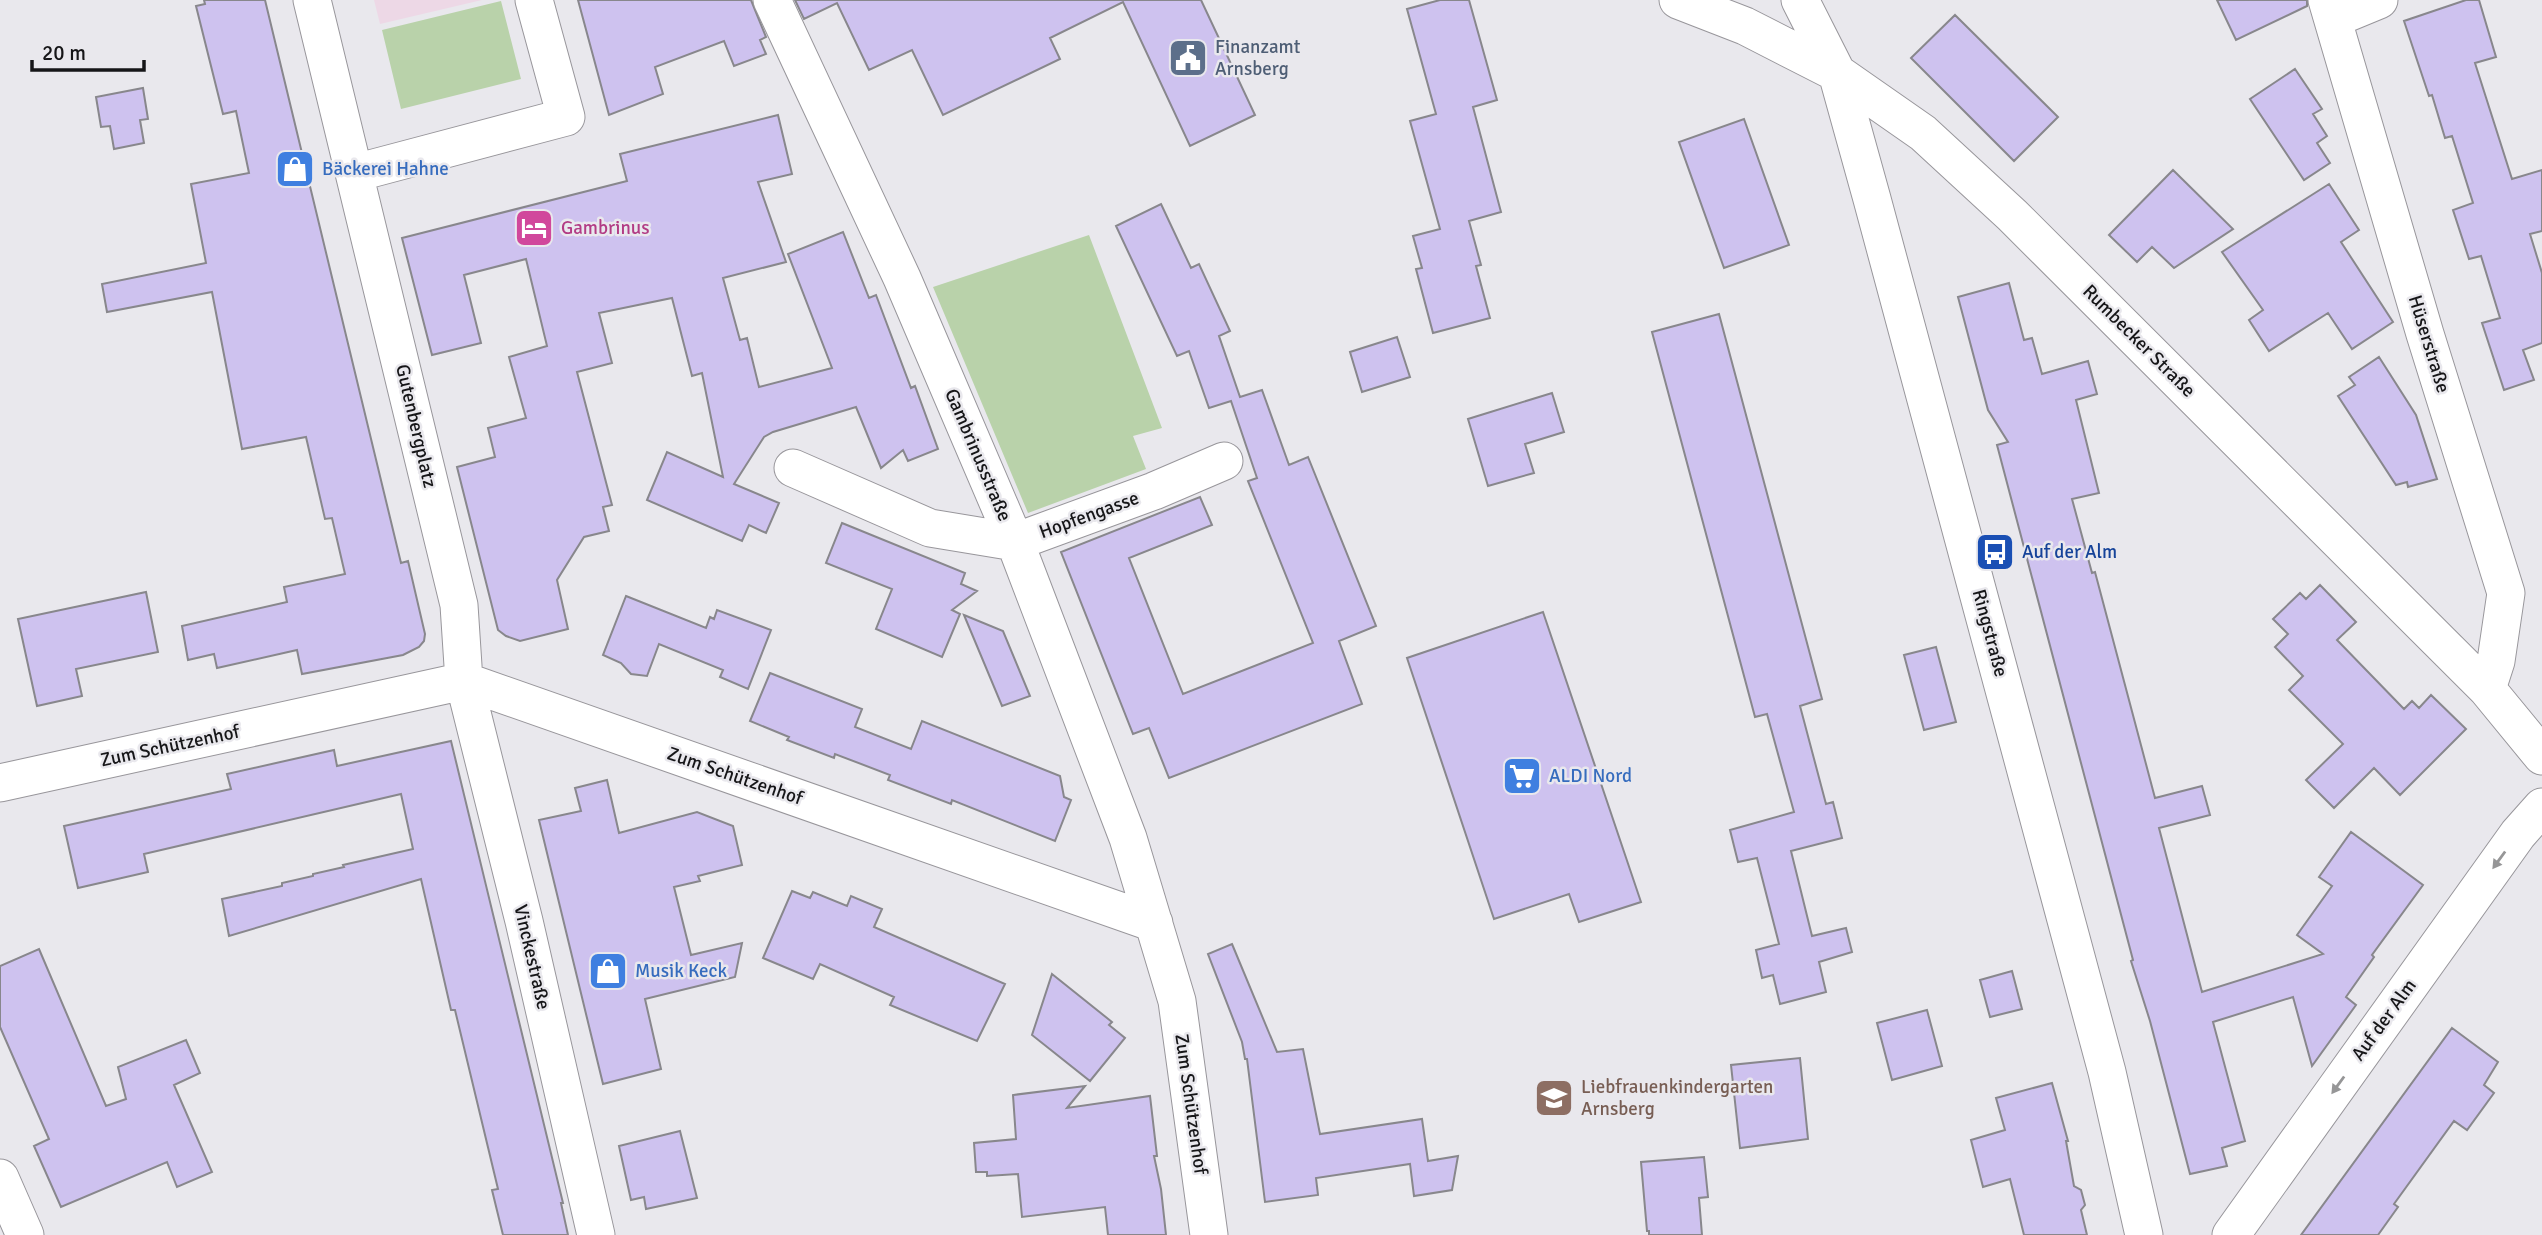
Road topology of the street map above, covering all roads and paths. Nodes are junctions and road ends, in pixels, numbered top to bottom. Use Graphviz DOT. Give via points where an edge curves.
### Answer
graph roads {
  1 [pos="312,0"];
  2 [pos="534,0"];
  3 [pos="772,0"];
  4 [pos="1678,0"];
  5 [pos="1800,0"];
  6 [pos="2379,0"];
  7 [pos="2330,10"];
  8 [pos="1837,73"];
  9 [pos="355,173"];
  10 [pos="1224,461"];
  11 [pos="793,468"];
  12 [pos="1015,542"];
  13 [pos="464,681"];
  14 [pos="2487,689"];
  15 [pos="2542,756"];
  16 [pos="0,783"];
  17 [pos="2542,807"];
  18 [pos="1154,923"];
  19 [pos="0,1178"];
  20 [pos="25,1235"];
  21 [pos="596,1235"];
  22 [pos="1209,1235"];
  23 [pos="2144,1235"];
  24 [pos="2231,1235"];
  1 -- 9 [label="street, Gutenbergplatz"];
  2 -- 9 [label="street" via="566,117"];
  3 -- 12 [label="street, Gambrinusstraße" via="901,278"];
  4 -- 8 [label="street, Rumbecker Straße" via="1745,26"];
  5 -- 8 [label="street, Ringstraße"];
  6 -- 7 [label="street"];
  7 -- 14 [label="street, Hüserstraße" via="2506,593"];
  8 -- 14 [label="street, Rumbecker Straße" via="1923,134 1995,199"];
  8 -- 23 [label="street, Ringstraße" via="2082,978"];
  9 -- 13 [label="street, Gutenbergplatz" via="458,605"];
  10 -- 12 [label="street, Hopfengasse"];
  11 -- 12 [label="street, Hopfengasse" via="930,528"];
  12 -- 18 [label="street, Gambrinusstraße" via="1128,838"];
  13 -- 16 [label="street, Zum Schützenhof"];
  13 -- 18 [label="street, Zum Schützenhof"];
  13 -- 21 [label="street, Vinckestraße"];
  14 -- 15 [label="street, Rumbecker Straße"];
  17 -- 24 [label="street, Auf der Alm, one-way" via="2518,834"];
  18 -- 22 [label="street, Zum Schützenhof" via="1177,1001"];
  19 -- 20 [label="street"];
}
